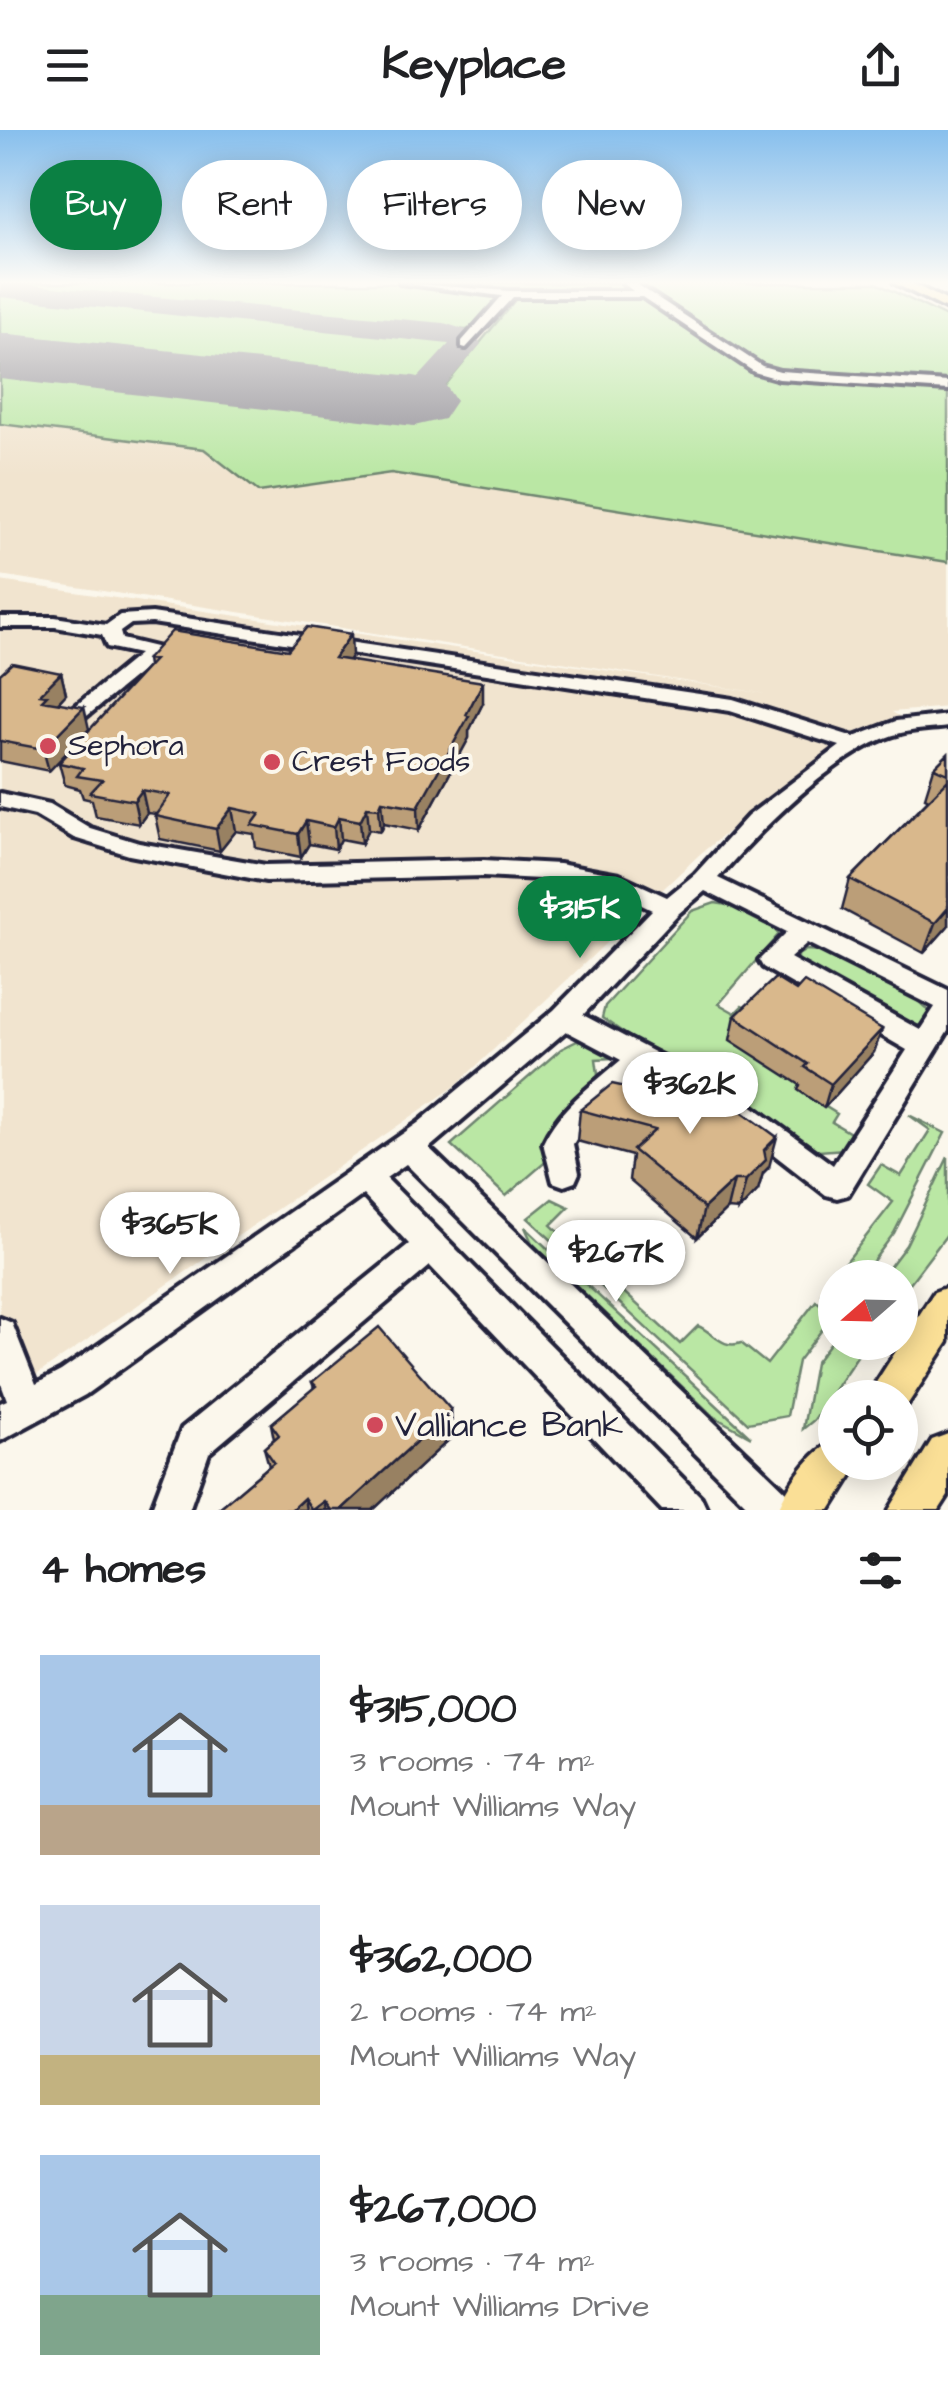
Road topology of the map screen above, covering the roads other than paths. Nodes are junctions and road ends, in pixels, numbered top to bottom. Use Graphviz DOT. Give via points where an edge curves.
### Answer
graph roads {
  1 [pos="725,347"];
  2 [pos="948,386"];
  3 [pos="0,622"];
  4 [pos="110,631"];
  5 [pos="75,716"];
  6 [pos="948,721"];
  7 [pos="854,744"];
  8 [pos="0,800"];
  9 [pos="703,880"];
  10 [pos="669,908"];
  11 [pos="804,930"];
  12 [pos="948,1005"];
  13 [pos="564,1017"];
  14 [pos="924,1046"];
  15 [pos="642,1058"];
  16 [pos="408,1147"];
  17 [pos="564,1172"];
  18 [pos="367,1178"];
  19 [pos="432,1244"];
  20 [pos="948,1306"];
  21 [pos="0,1335"];
  22 [pos="899,1380"];
  23 [pos="14,1416"];
  24 [pos="948,1456"];
  25 [pos="824,1480"];
  26 [pos="170,1510"];
  27 [pos="688,1510"];
  28 [pos="779,1510"];
  29 [pos="801,1510"];
  30 [pos="912,1510"];
  1 -- 2 [label="street" via="768,372"];
  3 -- 4 [label="street"];
  4 -- 5 [label="street" via="114,643 159,654"];
  4 -- 7 [label="street" via="126,620 152,618 596,683 732,705"];
  6 -- 7 [label="street" via="896,727"];
  7 -- 9 [label="street" via="756,821"];
  8 -- 10 [label="street" via="42,809 82,833 137,850 266,872 559,872 611,881"];
  9 -- 10 [label="street"];
  9 -- 11 [label="street"];
  10 -- 13 [label="street"];
  11 -- 12 [label="street"];
  11 -- 14 [label="street" via="772,960"];
  12 -- 14 [label="street"];
  13 -- 15 [label="street"];
  13 -- 16 [label="street"];
  14 -- 15 [label="street" via="837,1185 733,1107"];
  15 -- 17 [label="street" via="574,1118 558,1142"];
  16 -- 18 [label="street"];
  16 -- 28 [label="street"];
  18 -- 19 [label="street"];
  18 -- 23 [label="street" via="73,1383"];
  19 -- 26 [label="street" via="194,1441"];
  19 -- 27 [label="street"];
  20 -- 22 [label="main road"];
  21 -- 23 [label="street"];
  24 -- 30 [label="main road"];
  25 -- 29 [label="main road"];
}
